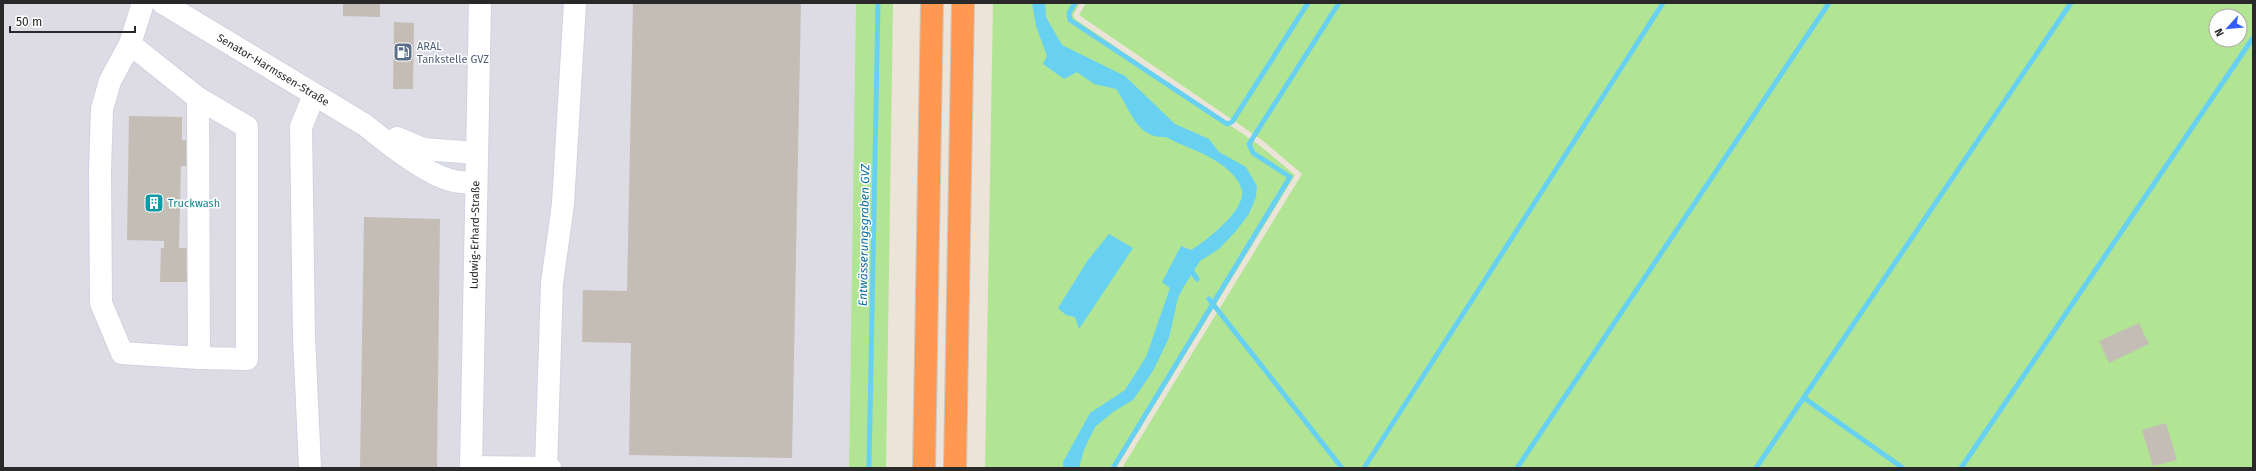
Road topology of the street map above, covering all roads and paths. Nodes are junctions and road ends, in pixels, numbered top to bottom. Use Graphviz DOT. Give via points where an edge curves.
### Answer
graph roads {
  1 [pos="143,3"];
  2 [pos="163,3"];
  3 [pos="480,3"];
  4 [pos="576,3"];
  5 [pos="932,3"];
  6 [pos="963,3"];
  7 [pos="182,9"];
  8 [pos="130,44"];
  9 [pos="314,95"];
  10 [pos="198,98"];
  11 [pos="365,125"];
  12 [pos="476,153"];
  13 [pos="476,182"];
  14 [pos="199,358"];
  15 [pos="310,468"];
  16 [pos="471,468"];
  17 [pos="546,468"];
  18 [pos="550,468"];
  19 [pos="924,468"];
  20 [pos="955,468"];
  1 -- 8 [label="street"];
  2 -- 7 [label="street, Senator-Harmssen-Straße"];
  3 -- 12 [label="street, Ludwig-Erhard-Straße"];
  4 -- 17 [label="street" via="563,204 552,283"];
  5 -- 19 [label="highway"];
  6 -- 20 [label="highway"];
  7 -- 9 [label="street, Senator-Harmssen-Straße"];
  8 -- 10 [label="street"];
  8 -- 14 [label="street" via="110,81 102,109 101,303 122,354"];
  9 -- 11 [label="street, Senator-Harmssen-Straße"];
  9 -- 15 [label="street" via="301,127 304,337"];
  10 -- 14 [label="street"];
  10 -- 14 [label="street" via="247,127 247,359"];
  11 -- 12 [label="street, Senator-Harmssen-Straße" via="423,149"];
  11 -- 13 [label="street, Senator-Harmssen-Straße" via="389,144 436,174 454,181"];
  12 -- 13 [label="street, Ludwig-Erhard-Straße"];
  13 -- 16 [label="street, Ludwig-Erhard-Straße"];
  16 -- 17 [label="street"];
  17 -- 18 [label="street"];
}
